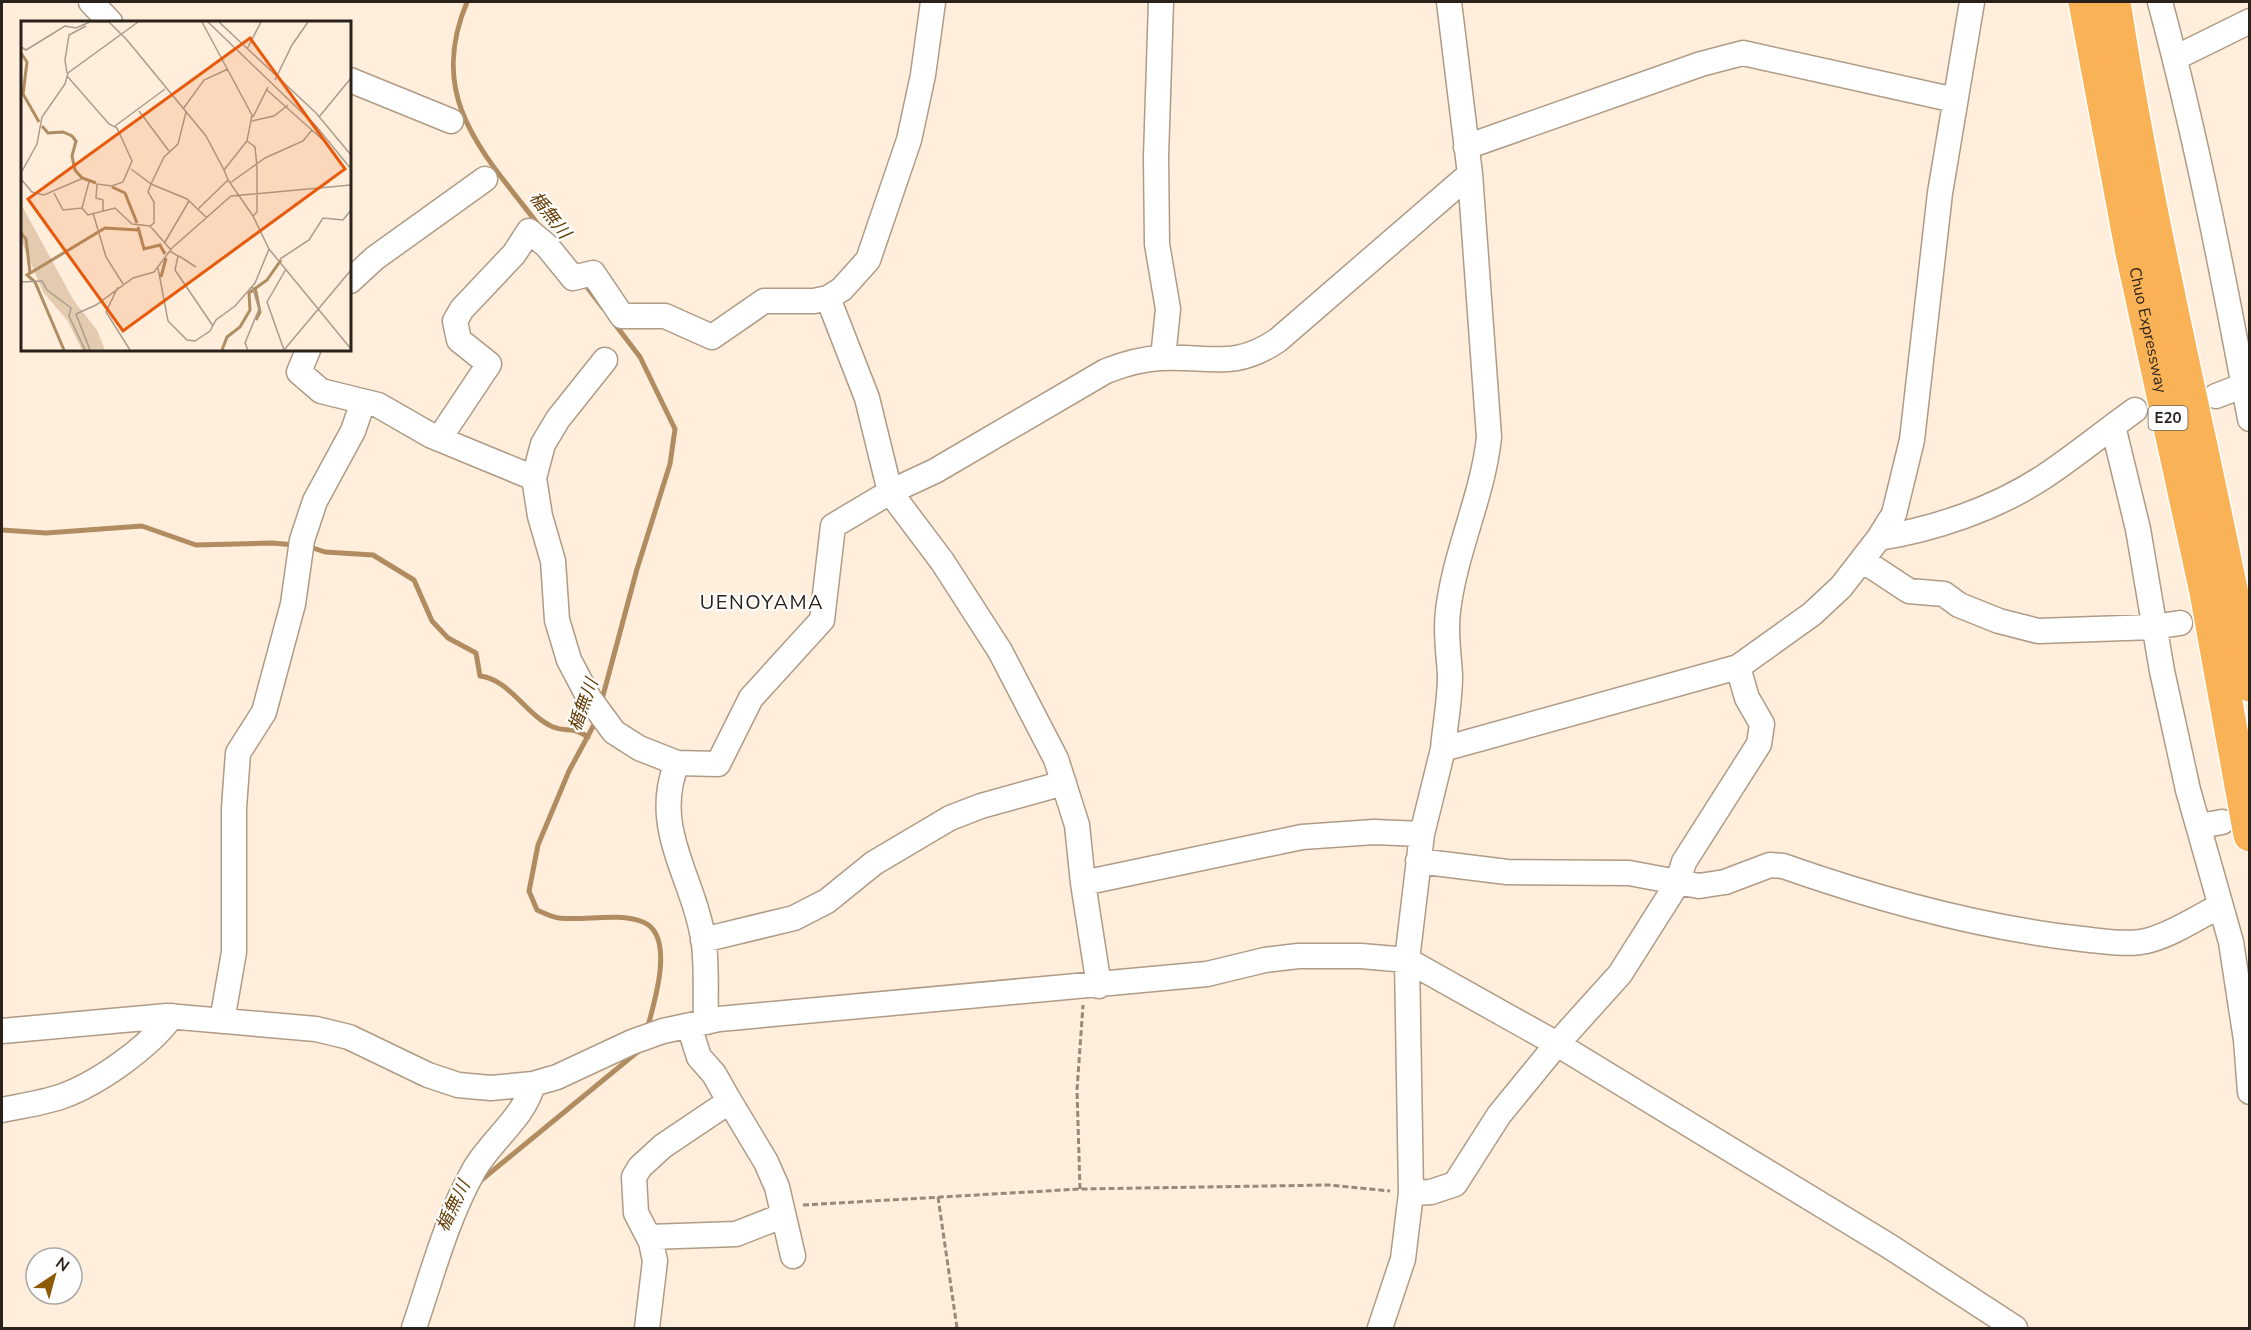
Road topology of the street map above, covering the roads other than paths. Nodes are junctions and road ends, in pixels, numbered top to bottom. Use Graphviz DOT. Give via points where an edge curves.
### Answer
graph roads {
  1 [pos="91,2"];
  2 [pos="933,2"];
  3 [pos="1161,2"];
  4 [pos="1449,2"];
  5 [pos="1972,2"];
  6 [pos="2085,2"];
  7 [pos="2114,2"];
  8 [pos="2160,2"];
  9 [pos="109,21"];
  10 [pos="2250,21"];
  11 [pos="2175,58"];
  12 [pos="351,80"];
  13 [pos="1955,100"];
  14 [pos="451,121"];
  15 [pos="1466,147"];
  16 [pos="1470,174"];
  17 [pos="485,179"];
  18 [pos="351,280"];
  19 [pos="828,298"];
  20 [pos="308,351"];
  21 [pos="1163,358"];
  22 [pos="605,360"];
  23 [pos="2247,385"];
  24 [pos="2216,396"];
  25 [pos="363,402"];
  26 [pos="2135,410"];
  27 [pos="2250,419"];
  28 [pos="2113,426"];
  29 [pos="439,439"];
  30 [pos="534,478"];
  31 [pos="890,492"];
  32 [pos="1879,538"];
  33 [pos="1862,560"];
  34 [pos="2180,623"];
  35 [pos="2154,627"];
  36 [pos="1738,668"];
  37 [pos="2250,685"];
  38 [pos="1443,749"];
  39 [pos="677,763"];
  40 [pos="1064,783"];
  41 [pos="2224,828"];
  42 [pos="1422,834"];
  43 [pos="1418,861"];
  44 [pos="1083,883"];
  45 [pos="1677,884"];
  46 [pos="2220,906"];
  47 [pos="703,940"];
  48 [pos="1407,960"];
  49 [pos="1091,986"];
  50 [pos="172,1016"];
  51 [pos="222,1021"];
  52 [pos="697,1024"];
  53 [pos="2,1031"];
  54 [pos="1557,1044"];
  55 [pos="533,1084"];
  56 [pos="2250,1092"];
  57 [pos="727,1097"];
  58 [pos="2,1110"];
  59 [pos="1411,1193"];
  60 [pos="781,1211"];
  61 [pos="649,1237"];
  62 [pos="793,1256"];
  63 [pos="414,1329"];
  64 [pos="647,1329"];
  65 [pos="1380,1329"];
  66 [pos="2015,1329"];
  1 -- 9 [label="street"];
  2 -- 19 [label="street" via="909,140 875,242 855,277"];
  3 -- 21 [label="street" via="1155,157 1157,244 1168,309"];
  4 -- 15 [label="street"];
  5 -- 13 [label="street"];
  6 -- 41 [label="highway, Chuo Expressway / E20" via="2132,253 2206,592"];
  7 -- 37 [label="highway, Chuo Expressway / E20" via="2159,248"];
  8 -- 11 [label="street"];
  10 -- 11 [label="street"];
  11 -- 23 [label="street"];
  12 -- 14 [label="street"];
  13 -- 15 [label="street" via="1743,53 1701,64"];
  13 -- 32 [label="street" via="1940,193 1912,440 1894,514"];
  15 -- 16 [label="street"];
  16 -- 21 [label="street" via="1261,352 1229,359"];
  16 -- 38 [label="street" via="1489,437 1486,465 1457,557 1448,612 1446,645 1450,676"];
  17 -- 18 [label="street" via="375,258"];
  19 -- 29 [label="street" via="764,301 712,337 666,316 622,316 593,273 580,277 529,231 514,254 455,321 459,340 489,364"];
  19 -- 31 [label="street" via="867,398"];
  20 -- 25 [label="street" via="299,372 306,381 321,391"];
  21 -- 31 [label="street" via="1136,360 1106,371 935,471"];
  22 -- 30 [label="street" via="558,419 543,444"];
  23 -- 24 [label="street"];
  23 -- 27 [label="street"];
  25 -- 29 [label="street" via="378,405"];
  25 -- 51 [label="street" via="353,431 315,501 264,712 238,753 234,952"];
  26 -- 28 [label="street"];
  28 -- 32 [label="street" via="2041,479 1994,504 1918,532"];
  28 -- 35 [label="street" via="2138,529"];
  29 -- 30 [label="street"];
  30 -- 39 [label="street" via="553,561 557,620 569,660 589,698 614,732 639,748"];
  31 -- 39 [label="street" via="833,526 822,620 751,699 717,764"];
  31 -- 40 [label="street" via="942,561 1000,651 1056,759"];
  32 -- 33 [label="street"];
  33 -- 35 [label="street" via="1909,591 1944,594 1959,605 1999,621 2038,631"];
  33 -- 36 [label="street" via="1812,614"];
  34 -- 35 [label="street"];
  35 -- 41 [label="street" via="2188,789"];
  36 -- 38 [label="street"];
  36 -- 45 [label="street" via="1747,698 1762,724 1759,744 1684,862"];
  38 -- 42 [label="street"];
  39 -- 47 [label="street" via="666,801 669,829 697,910"];
  40 -- 44 [label="street" via="1077,825"];
  40 -- 47 [label="street" via="950,818 874,863 826,901 794,918"];
  41 -- 46 [label="street"];
  42 -- 43 [label="street"];
  42 -- 44 [label="street" via="1374,832 1302,837"];
  43 -- 45 [label="street" via="1507,872 1629,873"];
  43 -- 48 [label="street"];
  44 -- 49 [label="street"];
  45 -- 46 [label="street" via="1725,882 1770,865 1782,866 1863,894 2053,936 2107,942 2149,940"];
  45 -- 54 [label="street" via="1620,974"];
  46 -- 56 [label="street" via="2231,942"];
  47 -- 52 [label="street"];
  48 -- 49 [label="street" via="1298,956 1207,974"];
  48 -- 54 [label="street"];
  48 -- 59 [label="street"];
  49 -- 52 [label="street"];
  50 -- 51 [label="street"];
  50 -- 53 [label="street"];
  50 -- 58 [label="street" via="157,1037 139,1051 78,1089 61,1097"];
  51 -- 55 [label="street" via="316,1029 349,1037 458,1085 490,1088"];
  52 -- 55 [label="street" via="633,1042"];
  52 -- 57 [label="street" via="699,1057"];
  54 -- 59 [label="street" via="1499,1115 1455,1184 1431,1192"];
  54 -- 66 [label="street" via="1889,1246"];
  55 -- 63 [label="street" via="529,1099 475,1168 459,1198"];
  57 -- 60 [label="street" via="766,1162 777,1186"];
  57 -- 61 [label="street" via="724,1105 663,1146 634,1177 636,1213"];
  59 -- 65 [label="street" via="1404,1259"];
  60 -- 61 [label="street" via="736,1234"];
  60 -- 62 [label="street"];
  61 -- 64 [label="street" via="655,1262"];
}
